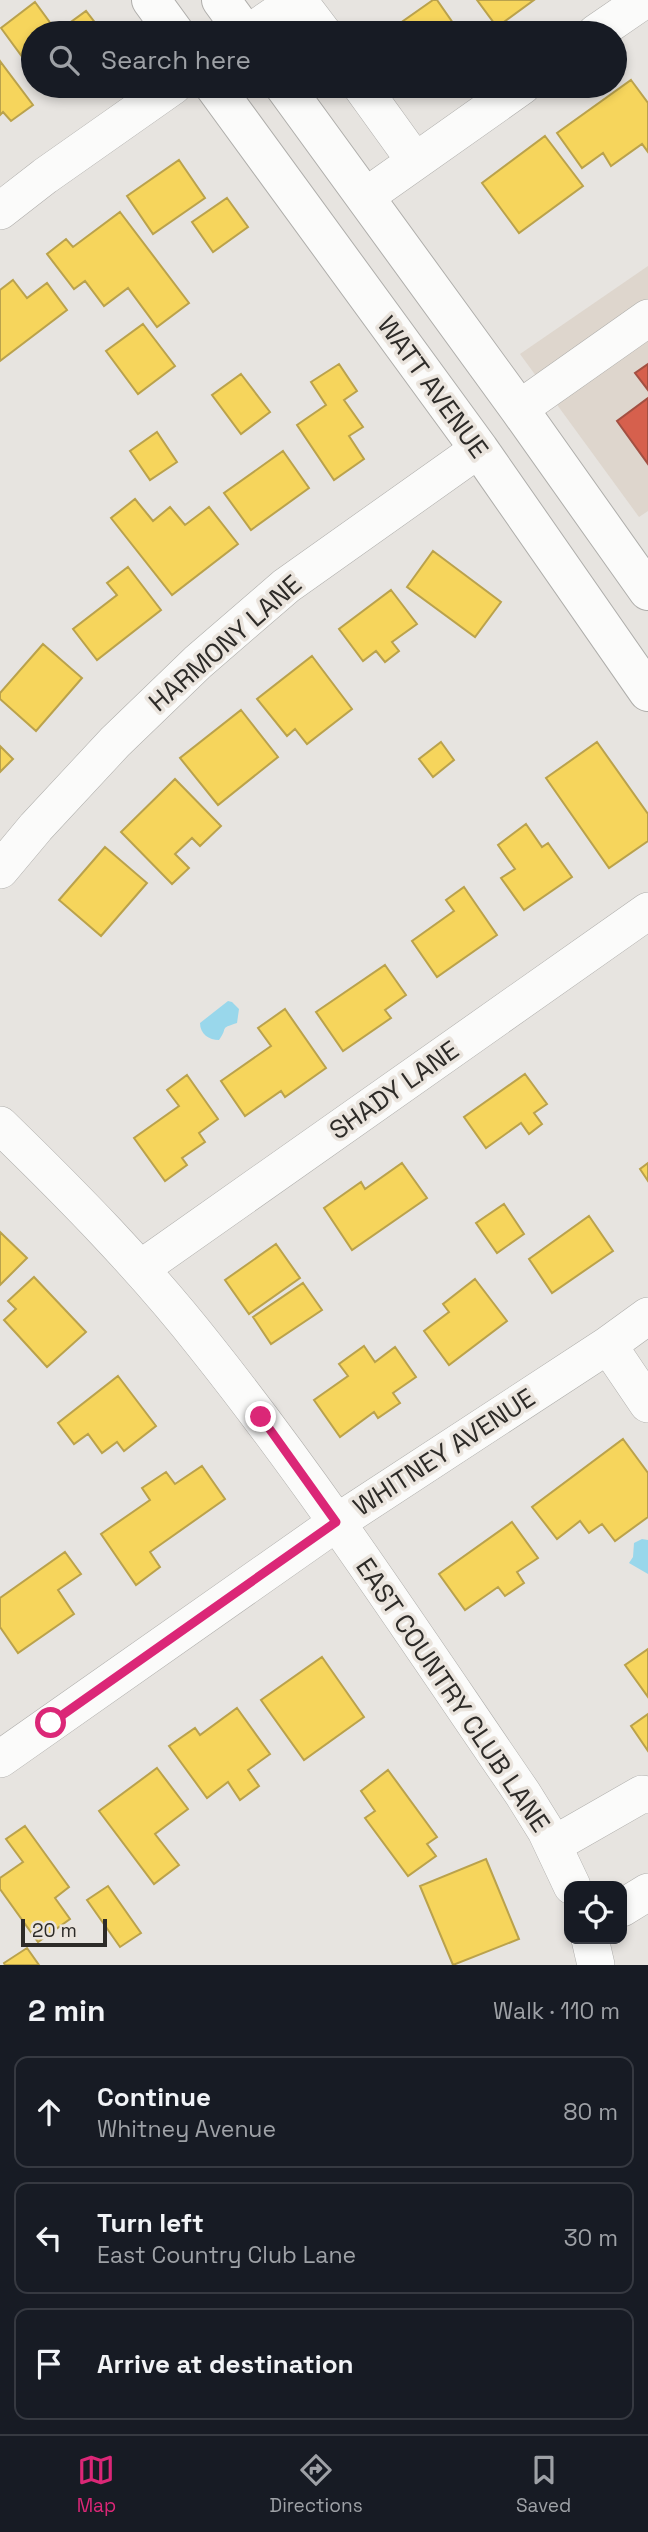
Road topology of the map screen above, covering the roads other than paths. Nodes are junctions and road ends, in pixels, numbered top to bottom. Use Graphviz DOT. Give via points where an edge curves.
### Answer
graph roads {
  1 [pos="151,0"];
  2 [pos="221,0"];
  3 [pos="298,0"];
  4 [pos="644,0"];
  5 [pos="167,21"];
  6 [pos="238,21"];
  7 [pos="266,21"];
  8 [pos="314,21"];
  9 [pos="614,21"];
  10 [pos="156,98"];
  11 [pos="223,98"];
  12 [pos="293,98"];
  13 [pos="370,98"];
  14 [pos="505,98"];
  15 [pos="415,161"];
  16 [pos="365,197"];
  17 [pos="0,211"];
  18 [pos="648,318"];
  19 [pos="519,409"];
  20 [pos="479,449"];
  21 [pos="648,591"];
  22 [pos="648,692"];
  23 [pos="0,870"];
  24 [pos="648,911"];
  25 [pos="0,1125"];
  26 [pos="140,1269"];
  27 [pos="648,1316"];
  28 [pos="608,1345"];
  29 [pos="648,1404"];
  30 [pos="336,1522"];
  31 [pos="0,1759"];
  32 [pos="648,1795"];
  33 [pos="553,1844"];
  34 [pos="570,1881"];
  35 [pos="648,1892"];
  36 [pos="627,1905"];
  37 [pos="591,1944"];
  38 [pos="596,1965"];
  1 -- 5 [label="main road"];
  2 -- 6 [label="main road"];
  3 -- 7 [label="street"];
  3 -- 8 [label="street"];
  4 -- 9 [label="street"];
  10 -- 17 [label="street"];
  11 -- 20 [label="main road, WATT AVENUE"];
  12 -- 16 [label="main road"];
  13 -- 15 [label="street"];
  14 -- 15 [label="street"];
  15 -- 16 [label="street"];
  16 -- 19 [label="main road"];
  18 -- 19 [label="street"];
  19 -- 21 [label="main road"];
  20 -- 22 [label="main road, WATT AVENUE"];
  20 -- 23 [label="street, HARMONY LANE" via="286,586 198,662 115,742"];
  24 -- 26 [label="street, SHADY LANE"];
  25 -- 26 [label="street, EAST COUNTRY CLUB LANE"];
  26 -- 30 [label="street, EAST COUNTRY CLUB LANE" via="261,1417"];
  27 -- 28 [label="street, WHITNEY AVENUE"];
  28 -- 29 [label="street"];
  28 -- 30 [label="street, WHITNEY AVENUE"];
  30 -- 31 [label="street, WHITNEY AVENUE"];
  30 -- 33 [label="street, EAST COUNTRY CLUB LANE"];
  32 -- 33 [label="street" via="642,1794"];
  33 -- 34 [label="street, EAST COUNTRY CLUB LANE"];
  35 -- 36 [label="street"];
  37 -- 38 [label="street"];
}
